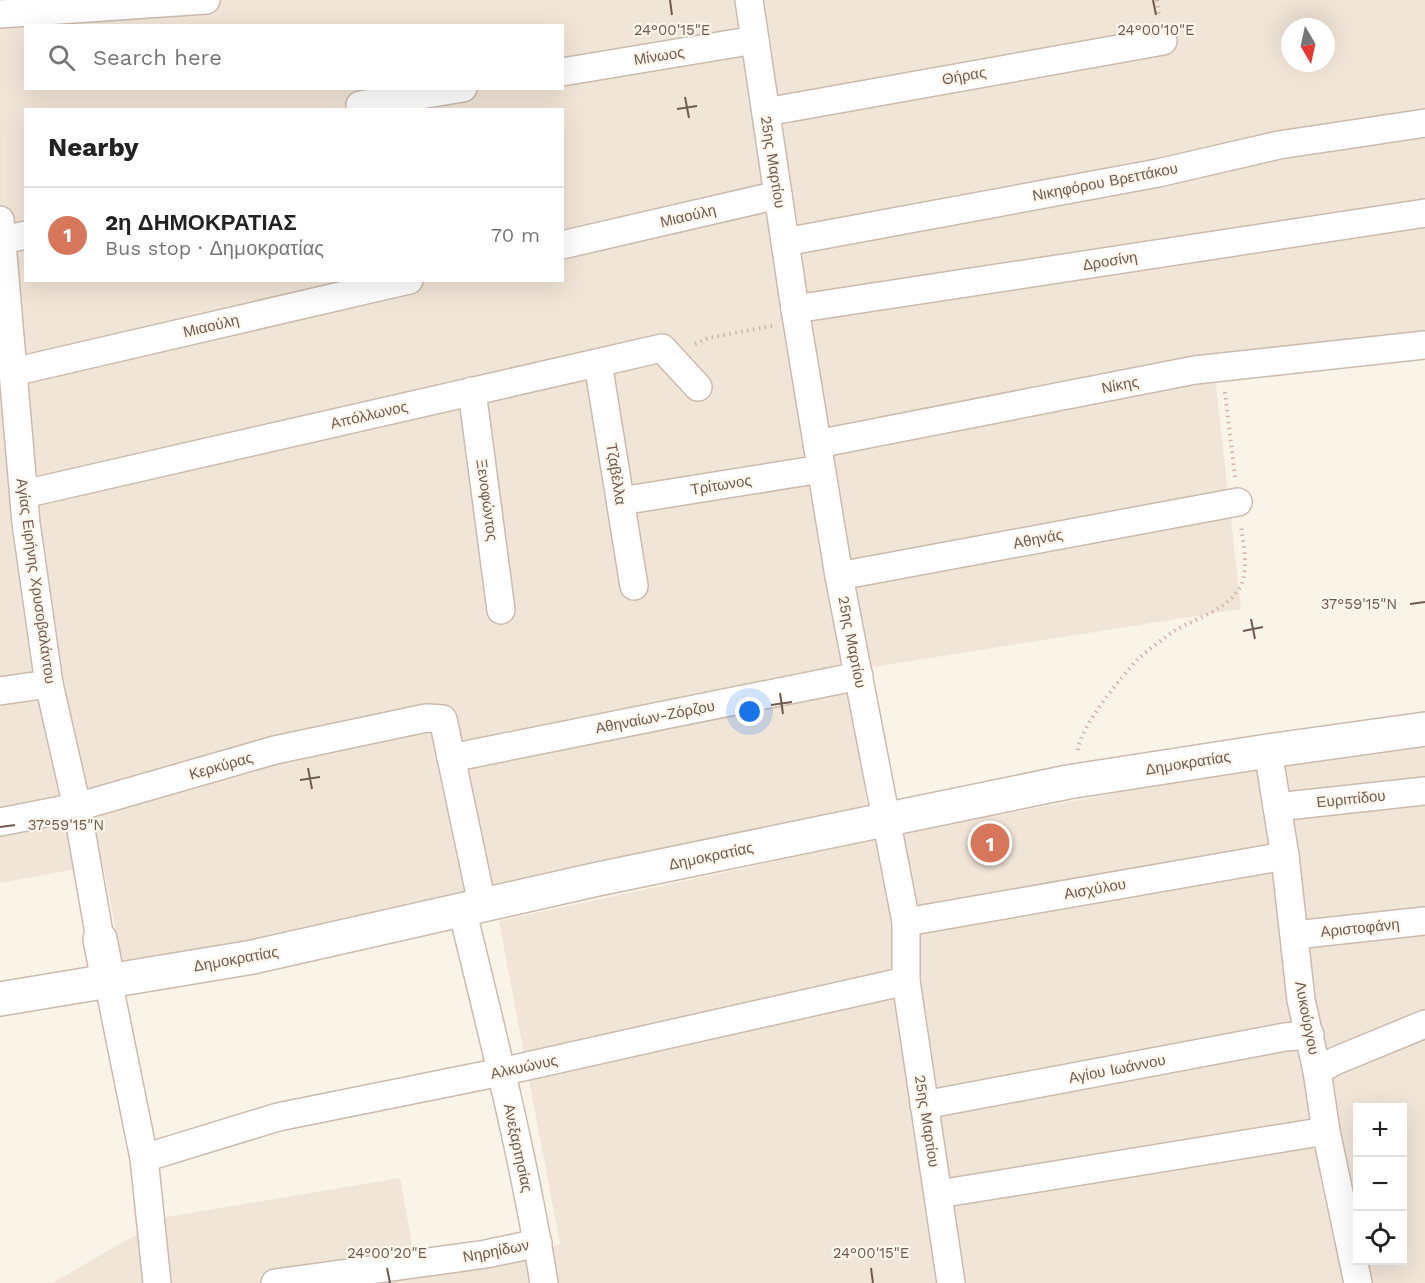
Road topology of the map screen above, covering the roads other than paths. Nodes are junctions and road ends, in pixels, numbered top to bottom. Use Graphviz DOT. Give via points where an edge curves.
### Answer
graph roads {
  1 [pos="207,0"];
  2 [pos="749,0"];
  3 [pos="0,14"];
  4 [pos="755,40"];
  5 [pos="1163,41"];
  6 [pos="564,72"];
  7 [pos="451,90"];
  8 [pos="360,105"];
  9 [pos="766,112"];
  10 [pos="1425,123"];
  11 [pos="778,195"];
  12 [pos="1425,213"];
  13 [pos="9,231"];
  14 [pos="785,242"];
  15 [pos="564,245"];
  16 [pos="398,282"];
  17 [pos="796,315"];
  18 [pos="1425,345"];
  19 [pos="597,363"];
  20 [pos="13,372"];
  21 [pos="698,387"];
  22 [pos="472,391"];
  23 [pos="819,456"];
  24 [pos="24,494"];
  25 [pos="621,501"];
  26 [pos="1238,502"];
  27 [pos="839,576"];
  28 [pos="634,586"];
  29 [pos="501,609"];
  30 [pos="860,676"];
  31 [pos="49,684"];
  32 [pos="0,691"];
  33 [pos="443,719"];
  34 [pos="1425,729"];
  35 [pos="1268,751"];
  36 [pos="451,758"];
  37 [pos="1425,791"];
  38 [pos="77,807"];
  39 [pos="1277,807"];
  40 [pos="886,820"];
  41 [pos="0,822"];
  42 [pos="1285,856"];
  43 [pos="472,907"];
  44 [pos="1425,921"];
  45 [pos="906,922"];
  46 [pos="1294,935"];
  47 [pos="100,939"];
  48 [pos="108,980"];
  49 [pos="906,981"];
  50 [pos="0,999"];
  51 [pos="1425,1024"];
  52 [pos="1310,1035"];
  53 [pos="1317,1071"];
  54 [pos="501,1072"];
  55 [pos="924,1105"];
  56 [pos="1326,1131"];
  57 [pos="144,1158"];
  58 [pos="939,1194"];
  59 [pos="538,1243"];
  60 [pos="157,1283"];
  61 [pos="275,1283"];
  62 [pos="544,1283"];
  63 [pos="951,1283"];
  64 [pos="1358,1283"];
  1 -- 3 [label="street"];
  2 -- 4 [label="street, 25ης Μαρτίου"];
  4 -- 6 [label="street, Μίνωος"];
  4 -- 9 [label="street, 25ης Μαρτίου"];
  5 -- 9 [label="street, Θήρας"];
  7 -- 8 [label="street"];
  9 -- 11 [label="street, 25ης Μαρτίου"];
  10 -- 14 [label="street, Νικηφόρου Βρεττάκου" via="1279,145 1158,173"];
  11 -- 14 [label="street, 25ης Μαρτίου"];
  11 -- 15 [label="street, Μιαούλη"];
  12 -- 17 [label="street, Δροσίνη"];
  13 -- 20 [label="street, Αγίας Ειρήνης Χρυσοβαλάντου"];
  14 -- 17 [label="street, 25ης Μαρτίου"];
  16 -- 20 [label="street, Μιαούλη"];
  17 -- 23 [label="street, 25ης Μαρτίου"];
  18 -- 23 [label="street, Νίκης" via="1195,370"];
  19 -- 21 [label="street, Απόλλωνος" via="662,348"];
  19 -- 22 [label="street, Απόλλωνος"];
  19 -- 25 [label="street, Τζαβέλλα"];
  20 -- 24 [label="street, Αγίας Ειρήνης Χρυσοβαλάντου"];
  22 -- 24 [label="street, Απόλλωνος"];
  22 -- 29 [label="street, Ξενοφώντος"];
  23 -- 25 [label="street, Τρίτωνος"];
  23 -- 27 [label="street, 25ης Μαρτίου"];
  24 -- 31 [label="street, Αγίας Ειρήνης Χρυσοβαλάντου"];
  25 -- 28 [label="street, Τζαβέλλα"];
  26 -- 27 [label="street, Αθηνάς"];
  27 -- 30 [label="street, 25ης Μαρτίου"];
  30 -- 36 [label="street, Αθηναίων-Ζόρζου"];
  30 -- 40 [label="street, 25ης Μαρτίου"];
  31 -- 32 [label="street"];
  31 -- 38 [label="street, Αγίας Ειρήνης Χρυσοβαλάντου"];
  33 -- 36 [label="street, Ανεξαρτησίας"];
  33 -- 38 [label="street, Κερκύρας" via="426,718 275,750"];
  34 -- 35 [label="street, Δημοκρατίας"];
  35 -- 39 [label="street, Λυκούργου"];
  35 -- 40 [label="street, Δημοκρατίας" via="1082,780"];
  36 -- 43 [label="street, Ανεξαρτησίας"];
  37 -- 39 [label="street, Ευριπίδου"];
  38 -- 41 [label="street, Κερκύρας"];
  38 -- 47 [label="street, Αγίας Ειρήνης Χρυσοβαλάντου"];
  39 -- 42 [label="street, Λυκούργου"];
  40 -- 43 [label="street, Δημοκρατίας"];
  40 -- 45 [label="street, 25ης Μαρτίου"];
  42 -- 45 [label="street, Αισχύλου"];
  42 -- 46 [label="street, Λυκούργου"];
  43 -- 48 [label="street, Δημοκρατίας" via="254,957"];
  43 -- 54 [label="street, Ανεξαρτησίας"];
  44 -- 46 [label="street, Αριστοφάνη"];
  45 -- 49 [label="street, 25ης Μαρτίου"];
  46 -- 52 [label="street, Λυκούργου" via="1300,1000"];
  47 -- 48 [label="street"];
  48 -- 50 [label="street, Δημοκρατίας"];
  48 -- 57 [label="street"];
  49 -- 54 [label="street, Αλκυώνυς"];
  49 -- 55 [label="street, 25ης Μαρτίου"];
  51 -- 53 [label="street"];
  52 -- 53 [label="street, Λυκούργου"];
  52 -- 55 [label="street, Αγίου Ιωάννου"];
  53 -- 56 [label="street, Λυκούργου"];
  54 -- 57 [label="street, Αλκυώνυς" via="279,1117"];
  54 -- 59 [label="street, Ανεξαρτησίας"];
  55 -- 58 [label="street, 25ης Μαρτίου"];
  56 -- 58 [label="street"];
  56 -- 64 [label="street, Λυκούργου"];
  57 -- 60 [label="street"];
  58 -- 63 [label="street, 25ης Μαρτίου"];
  59 -- 61 [label="street, Νηρηίδων" via="486,1254"];
  59 -- 62 [label="street, Ανεξαρτησίας"];
}
